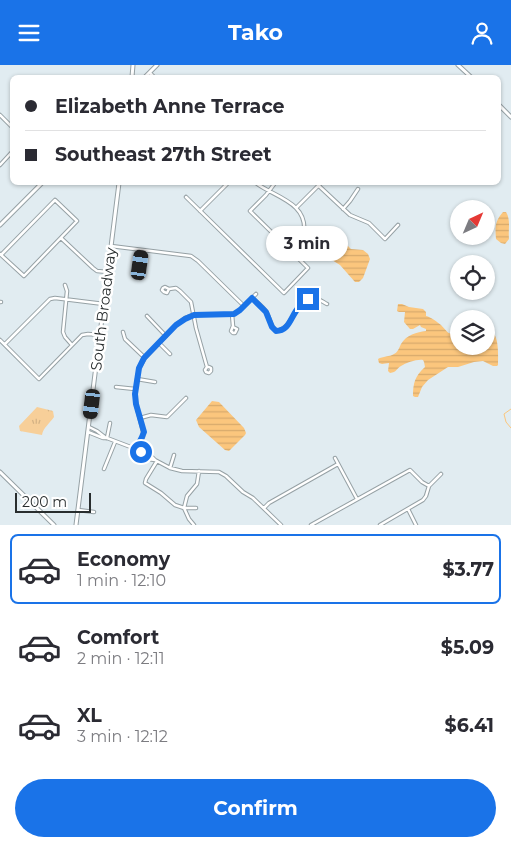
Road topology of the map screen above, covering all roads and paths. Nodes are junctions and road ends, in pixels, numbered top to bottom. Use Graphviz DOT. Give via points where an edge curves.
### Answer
graph roads {
  1 [pos="157,65"];
  2 [pos="458,65"];
  3 [pos="150,73"];
  4 [pos="148,75"];
  5 [pos="469,75"];
  6 [pos="501,107"];
  7 [pos="0,115"];
  8 [pos="511,117"];
  9 [pos="10,125"];
  10 [pos="10,154"];
  11 [pos="0,165"];
  12 [pos="40,185"];
  13 [pos="119,185"];
  14 [pos="226,185"];
  15 [pos="259,185"];
  16 [pos="274,185"];
  17 [pos="319,185"];
  18 [pos="321,185"];
  19 [pos="358,189"];
  20 [pos="269,191"];
  21 [pos="186,197"];
  22 [pos="296,208"];
  23 [pos="343,209"];
  24 [pos="200,211"];
  25 [pos="0,225"];
  26 [pos="398,225"];
  27 [pos="61,238"];
  28 [pos="111,246"];
  29 [pos="142,250"];
  30 [pos="1,254"];
  31 [pos="294,254"];
  32 [pos="140,267"];
  33 [pos="108,272"];
  34 [pos="65,285"];
  35 [pos="168,289"];
  36 [pos="256,294"];
  37 [pos="252,298"];
  38 [pos="66,300"];
  39 [pos="104,304"];
  40 [pos="327,304"];
  41 [pos="244,306"];
  42 [pos="232,314"];
  43 [pos="194,315"];
  44 [pos="146,316"];
  45 [pos="233,327"];
  46 [pos="122,332"];
  47 [pos="100,335"];
  48 [pos="166,335"];
  49 [pos="0,340"];
  50 [pos="159,343"];
  51 [pos="4,344"];
  52 [pos="72,345"];
  53 [pos="170,354"];
  54 [pos="144,358"];
  55 [pos="207,367"];
  56 [pos="137,379"];
  57 [pos="155,382"];
  58 [pos="116,387"];
  59 [pos="135,389"];
  60 [pos="186,398"];
  61 [pos="140,419"];
  62 [pos="110,423"];
  63 [pos="89,429"];
  64 [pos="106,438"];
  65 [pos="115,441"];
  66 [pos="136,449"];
  67 [pos="174,455"];
  68 [pos="335,458"];
  69 [pos="156,461"];
  70 [pos="338,464"];
  71 [pos="170,468"];
  72 [pos="104,469"];
  73 [pos="199,471"];
  74 [pos="0,473"];
  75 [pos="441,474"];
  76 [pos="306,475"];
  77 [pos="308,481"];
  78 [pos="145,483"];
  79 [pos="142,485"];
  80 [pos="429,486"];
  81 [pos="357,499"];
  82 [pos="184,508"];
  83 [pos="196,508"];
  84 [pos="264,508"];
  85 [pos="408,509"];
  86 [pos="78,510"];
  87 [pos="94,513"];
  88 [pos="54,525"];
  89 [pos="76,525"];
  90 [pos="194,525"];
  91 [pos="281,525"];
  92 [pos="311,525"];
  93 [pos="380,525"];
  94 [pos="416,525"];
  1 -- 3 [label="street"];
  2 -- 5 [label="street"];
  3 -- 4 [label="street"];
  6 -- 8 [label="street"];
  7 -- 9 [label="street"];
  10 -- 11 [label="street"];
  12 -- 25 [label="street"];
  13 -- 28 [label="street, South Broadway"];
  14 -- 24 [label="street"];
  15 -- 20 [label="street"];
  16 -- 20 [label="street"];
  17 -- 22 [label="street"];
  18 -- 23 [label="street"];
  19 -- 23 [label="street"];
  20 -- 22 [label="street"];
  20 -- 31 [label="street" via="250,211"];
  21 -- 24 [label="street"];
  22 -- 31 [label="street" via="304,226 302,242"];
  23 -- 26 [label="street" via="369,223 385,239"];
  24 -- 31 [label="street" via="284,293 308,268"];
  27 -- 30 [label="street" via="24,276"];
  27 -- 30 [label="street" via="77,221 55,200"];
  27 -- 33 [label="street" via="97,271"];
  28 -- 29 [label="street"];
  28 -- 33 [label="street, South Broadway"];
  29 -- 32 [label="street"];
  29 -- 41 [label="street" via="192,256"];
  33 -- 39 [label="street, South Broadway"];
  34 -- 38 [label="street"];
  35 -- 43 [label="street" via="176,288 190,300"];
  36 -- 37 [label="street"];
  37 -- 40 [label="street" via="266,312 274,330 278,331 285,329 308,299 315,298"];
  37 -- 41 [label="street"];
  38 -- 39 [label="street"];
  38 -- 51 [label="street" via="48,300"];
  38 -- 52 [label="street" via="63,332"];
  39 -- 47 [label="street, South Broadway"];
  41 -- 42 [label="street"];
  42 -- 43 [label="street"];
  42 -- 45 [label="street"];
  43 -- 48 [label="street" via="180,321"];
  43 -- 55 [label="street"];
  44 -- 48 [label="street"];
  46 -- 54 [label="street"];
  47 -- 52 [label="street" via="85,334"];
  47 -- 63 [label="street, South Broadway"];
  48 -- 50 [label="street"];
  49 -- 51 [label="street"];
  50 -- 53 [label="street"];
  50 -- 54 [label="street"];
  51 -- 52 [label="street" via="39,379"];
  54 -- 56 [label="street"];
  56 -- 57 [label="street"];
  56 -- 59 [label="street"];
  58 -- 59 [label="street"];
  59 -- 61 [label="street"];
  60 -- 61 [label="street" via="167,417 151,415"];
  61 -- 66 [label="street" via="143,434"];
  62 -- 64 [label="street"];
  63 -- 64 [label="street"];
  63 -- 86 [label="street, South Broadway"];
  64 -- 65 [label="street"];
  65 -- 66 [label="street"];
  65 -- 72 [label="street"];
  66 -- 69 [label="street"];
  67 -- 71 [label="street"];
  68 -- 70 [label="street"];
  69 -- 71 [label="street"];
  69 -- 78 [label="street"];
  70 -- 77 [label="street"];
  70 -- 81 [label="street"];
  71 -- 73 [label="street"];
  73 -- 82 [label="street"];
  73 -- 84 [label="street" via="214,471 226,476"];
  74 -- 88 [label="street"];
  75 -- 80 [label="street"];
  76 -- 77 [label="street"];
  77 -- 84 [label="street"];
  78 -- 79 [label="street"];
  78 -- 82 [label="street" via="174,505"];
  80 -- 81 [label="street" via="410,470"];
  80 -- 85 [label="street" via="423,501"];
  81 -- 92 [label="street"];
  82 -- 83 [label="street"];
  82 -- 90 [label="street"];
  84 -- 91 [label="street"];
  85 -- 93 [label="street"];
  85 -- 94 [label="street"];
  86 -- 87 [label="street"];
  86 -- 89 [label="street, South Broadway"];
}
